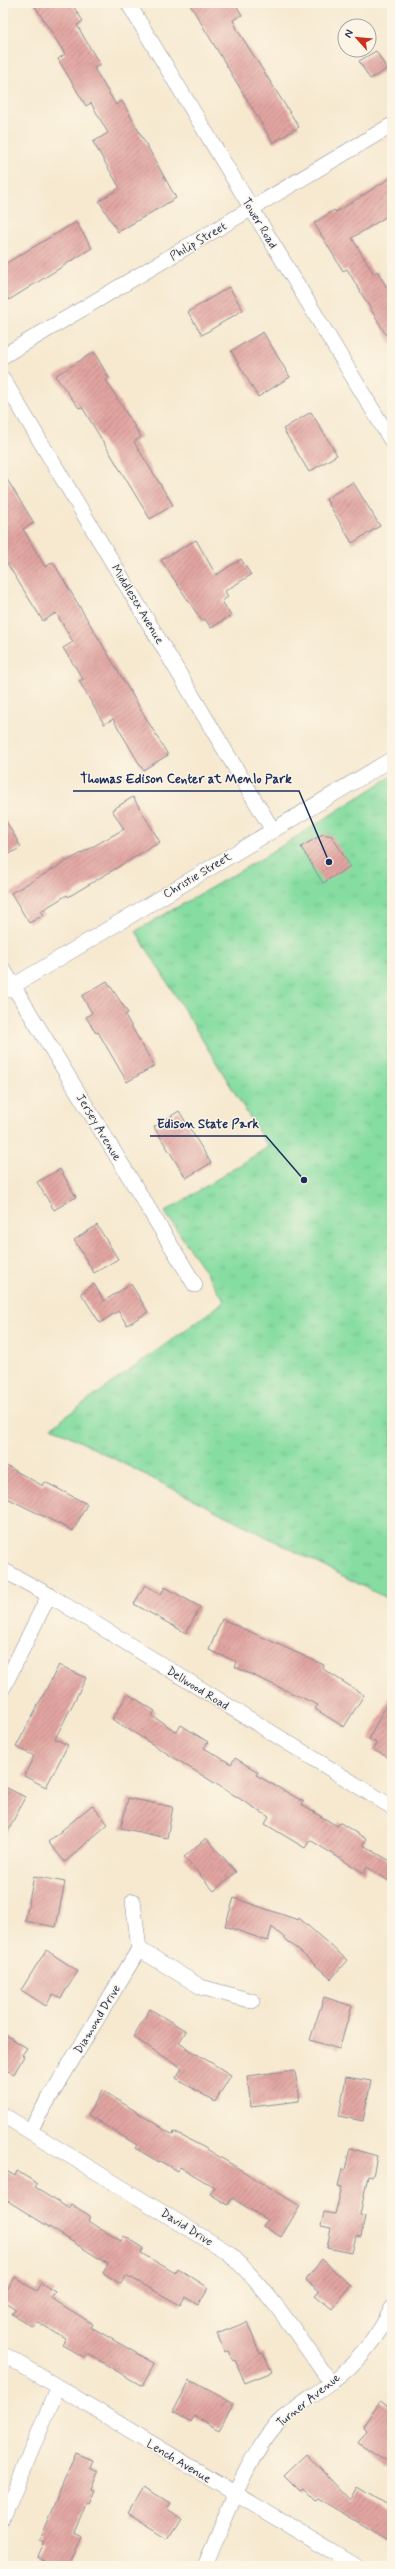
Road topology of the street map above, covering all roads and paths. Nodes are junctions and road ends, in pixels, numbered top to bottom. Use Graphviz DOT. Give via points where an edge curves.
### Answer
graph roads {
  1 [pos="128,3"];
  2 [pos="392,125"];
  3 [pos="251,209"];
  4 [pos="3,356"];
  5 [pos="3,379"];
  6 [pos="392,442"];
  7 [pos="392,759"];
  8 [pos="272,829"];
  9 [pos="3,969"];
  10 [pos="8,989"];
  11 [pos="195,1286"];
  12 [pos="3,1570"];
  13 [pos="49,1595"];
  14 [pos="3,1688"];
  15 [pos="392,1807"];
  16 [pos="133,1901"];
  17 [pos="139,1949"];
  18 [pos="252,2001"];
  19 [pos="3,2115"];
  20 [pos="30,2130"];
  21 [pos="392,2308"];
  22 [pos="3,2354"];
  23 [pos="331,2383"];
  24 [pos="58,2387"];
  25 [pos="236,2495"];
  26 [pos="3,2518"];
  27 [pos="205,2566"];
  28 [pos="356,2566"];
  1 -- 3 [label="street, Tower Road"];
  2 -- 3 [label="street, Philip Street"];
  3 -- 4 [label="street, Philip Street"];
  3 -- 6 [label="street, Tower Road"];
  5 -- 8 [label="street, Middlesex Avenue"];
  7 -- 8 [label="street, Christie Street"];
  8 -- 10 [label="street, Christie Street"];
  9 -- 10 [label="street, Jersey Avenue"];
  10 -- 11 [label="street, Jersey Avenue"];
  12 -- 13 [label="street, Dellwood Road"];
  13 -- 14 [label="street"];
  13 -- 15 [label="street, Dellwood Road"];
  16 -- 17 [label="street"];
  17 -- 18 [label="street" via="201,1987"];
  17 -- 20 [label="street, Diamond Drive"];
  19 -- 20 [label="street, David Drive"];
  20 -- 23 [label="street, David Drive" via="229,2253 254,2276 274,2300"];
  21 -- 23 [label="street, Turner Avenue" via="380,2334 370,2347"];
  22 -- 24 [label="street, Lench Avenue"];
  23 -- 25 [label="street, Turner Avenue" via="277,2424 262,2445"];
  24 -- 25 [label="street, Lench Avenue"];
  24 -- 26 [label="street"];
  25 -- 27 [label="street, Turner Avenue"];
  25 -- 28 [label="street, Lench Avenue"];
}
